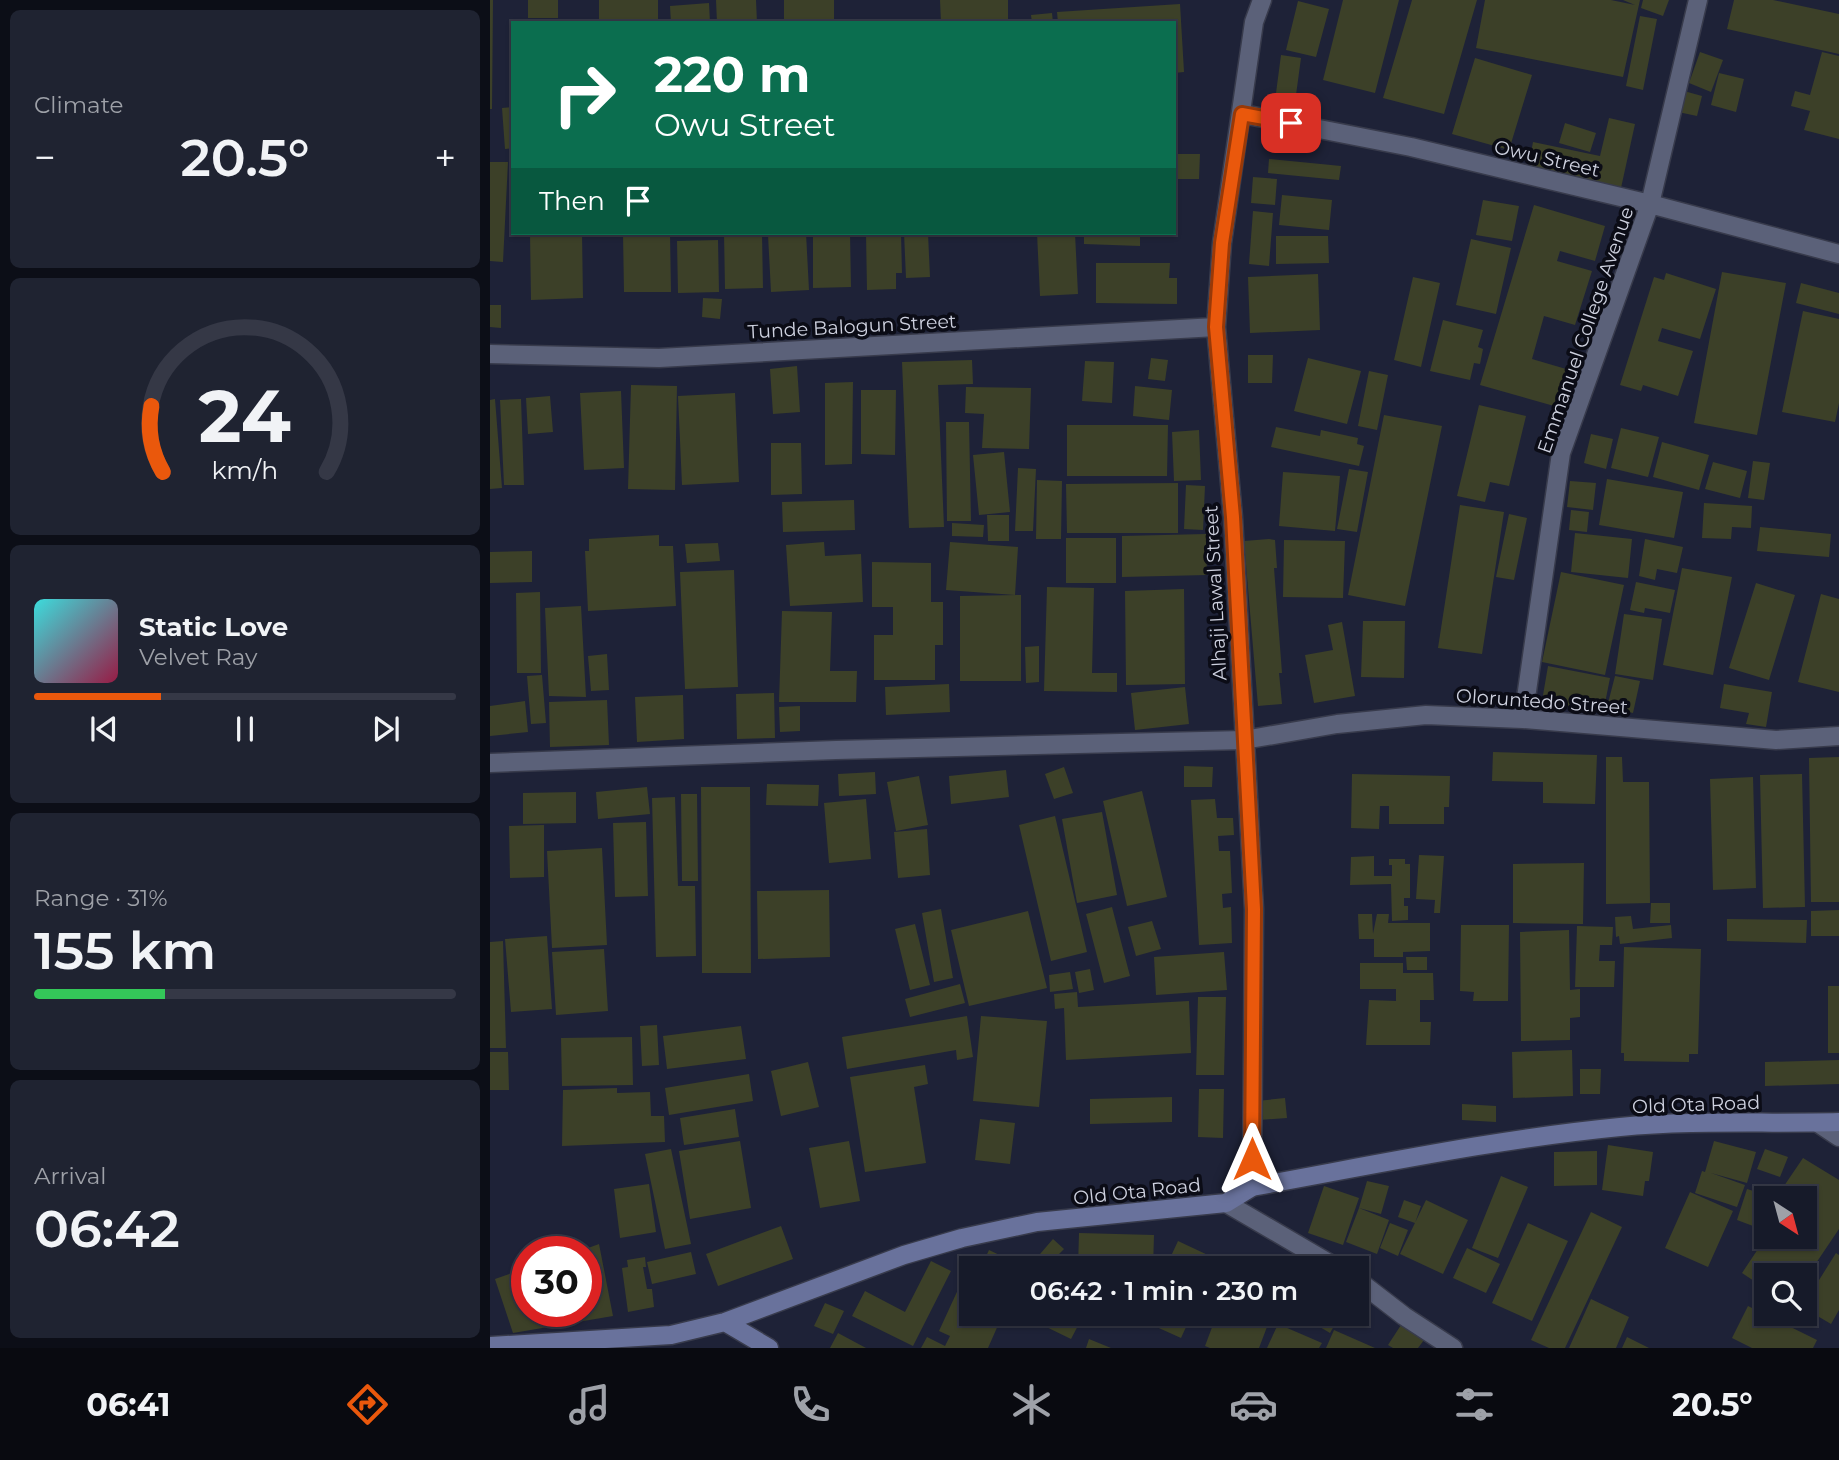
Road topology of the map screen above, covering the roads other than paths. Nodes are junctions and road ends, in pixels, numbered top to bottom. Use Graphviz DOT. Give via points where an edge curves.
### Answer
graph roads {
  1 [pos="1262,0"];
  2 [pos="1698,0"];
  3 [pos="1242,114"];
  4 [pos="1650,204"];
  5 [pos="1839,254"];
  6 [pos="1216,327"];
  7 [pos="490,354"];
  8 [pos="1523,719"];
  9 [pos="1839,736"];
  10 [pos="1244,740"];
  11 [pos="490,763"];
  12 [pos="1839,1122"];
  13 [pos="1818,1123"];
  14 [pos="1839,1137"];
  15 [pos="1252,1187"];
  16 [pos="1226,1203"];
  17 [pos="1317,1256"];
  18 [pos="1369,1289"];
  19 [pos="725,1322"];
  20 [pos="668,1341"];
  21 [pos="490,1346"];
  22 [pos="769,1348"];
  23 [pos="1452,1348"];
  1 -- 3 [label="street, Alhaji Lawal Street" via="1254,22"];
  2 -- 4 [label="street, Emmanuel College Avenue"];
  3 -- 4 [label="street, Owu Street" via="1411,147"];
  3 -- 6 [label="street, Alhaji Lawal Street" via="1222,243"];
  4 -- 5 [label="street, Owu Street"];
  4 -- 8 [label="street, Emmanuel College Avenue" via="1562,453"];
  6 -- 7 [label="street, Tunde Balogun Street" via="659,358"];
  6 -- 10 [label="street, Alhaji Lawal Street" via="1233,517"];
  8 -- 9 [label="street, Oloruntedo Street" via="1776,740"];
  8 -- 10 [label="street, Oloruntedo Street" via="1426,715"];
  10 -- 11 [label="street, Oloruntedo Street"];
  10 -- 15 [label="street, Alhaji Lawal Street" via="1254,909"];
  12 -- 13 [label="street, Old Ota Road"];
  13 -- 14 [label="street"];
  13 -- 15 [label="street, Old Ota Road" via="1622,1127 1512,1140"];
  15 -- 16 [label="street, Old Ota Road"];
  16 -- 17 [label="street"];
  16 -- 19 [label="street, Old Ota Road" via="1037,1222 962,1238"];
  18 -- 23 [label="street"];
  19 -- 20 [label="street, Old Ota Road"];
  19 -- 22 [label="street"];
  20 -- 21 [label="street, Old Ota Road"];
}
